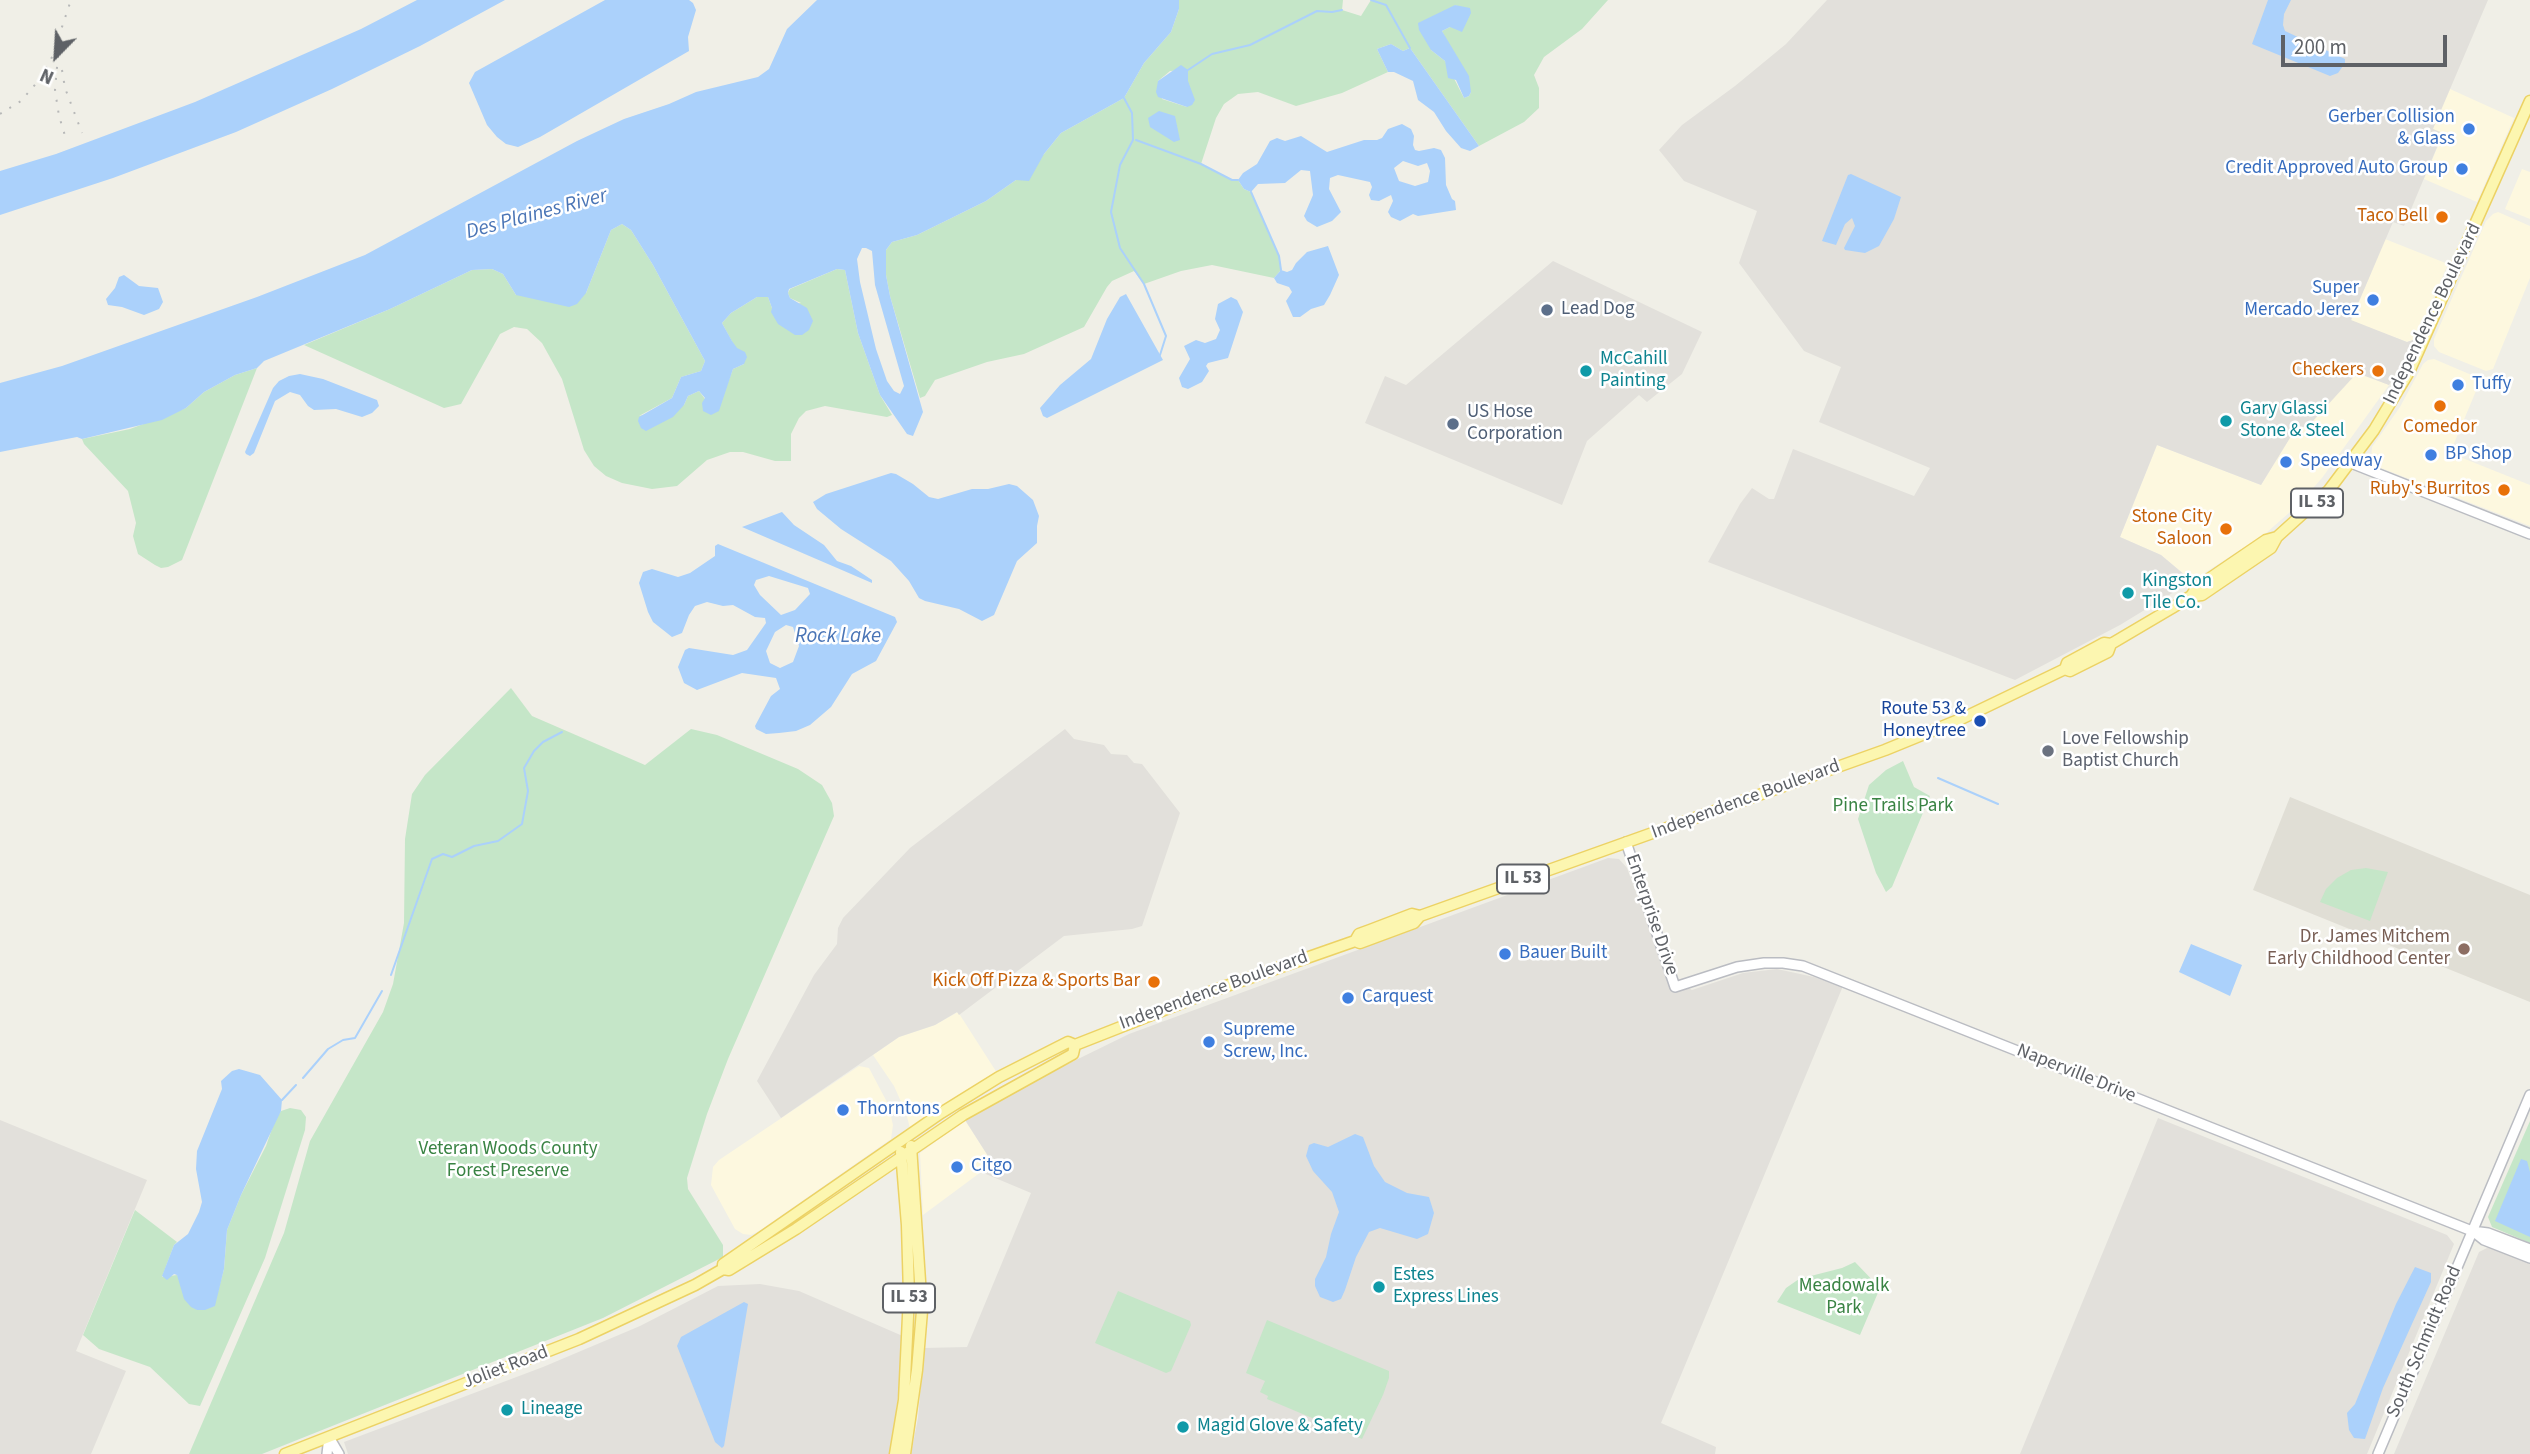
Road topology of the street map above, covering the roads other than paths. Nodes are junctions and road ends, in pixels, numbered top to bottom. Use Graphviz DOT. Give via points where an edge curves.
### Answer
graph roads {
  1 [pos="2530,101"];
  2 [pos="2351,463"];
  3 [pos="2530,534"];
  4 [pos="1626,842"];
  5 [pos="1675,987"];
  6 [pos="1075,1045"];
  7 [pos="2530,1095"];
  8 [pos="910,1135"];
  9 [pos="900,1141"];
  10 [pos="912,1150"];
  11 [pos="902,1157"];
  12 [pos="2472,1231"];
  13 [pos="2530,1249"];
  14 [pos="2530,1258"];
  15 [pos="723,1269"];
  16 [pos="329,1437"];
  17 [pos="285,1454"];
  18 [pos="327,1454"];
  19 [pos="339,1454"];
  20 [pos="895,1454"];
  21 [pos="905,1454"];
  22 [pos="2378,1454"];
  1 -- 2 [label="main road, Independence Boulevard / IL 53" via="2409,372"];
  2 -- 3 [label="street"];
  2 -- 4 [label="main road, Independence Boulevard / IL 53" via="2314,506 2277,537 2197,587 2191,596 2111,644 2104,643 2067,663 2065,669 1896,746"];
  4 -- 5 [label="street, Enterprise Drive"];
  4 -- 6 [label="main road, Independence Boulevard / IL 53"];
  5 -- 12 [label="street, Naperville Drive" via="1737,967 1783,962 1803,966"];
  6 -- 8 [label="main road, Independence Boulevard / IL 53" via="1068,1042 1023,1064"];
  6 -- 10 [label="main road, Independence Boulevard / IL 53" via="1073,1054 989,1100"];
  7 -- 12 [label="street, South Schmidt Road"];
  8 -- 9 [label="main road, Independence Boulevard / IL 53"];
  8 -- 10 [label="main road, IL 53"];
  9 -- 11 [label="main road, IL 53"];
  9 -- 15 [label="main road, Joliet Road" via="723,1264"];
  10 -- 11 [label="main road, Joliet Road"];
  10 -- 21 [label="main road, IL 53" via="922,1311"];
  11 -- 15 [label="main road, Joliet Road" via="768,1247 729,1270"];
  11 -- 20 [label="main road, IL 53" via="909,1296 904,1400"];
  12 -- 13 [label="street"];
  12 -- 14 [label="street"];
  12 -- 22 [label="street, South Schmidt Road"];
  15 -- 16 [label="main road, Joliet Road" via="579,1339"];
  16 -- 17 [label="main road, Joliet Road"];
  16 -- 18 [label="street"];
  16 -- 19 [label="street"];
}
